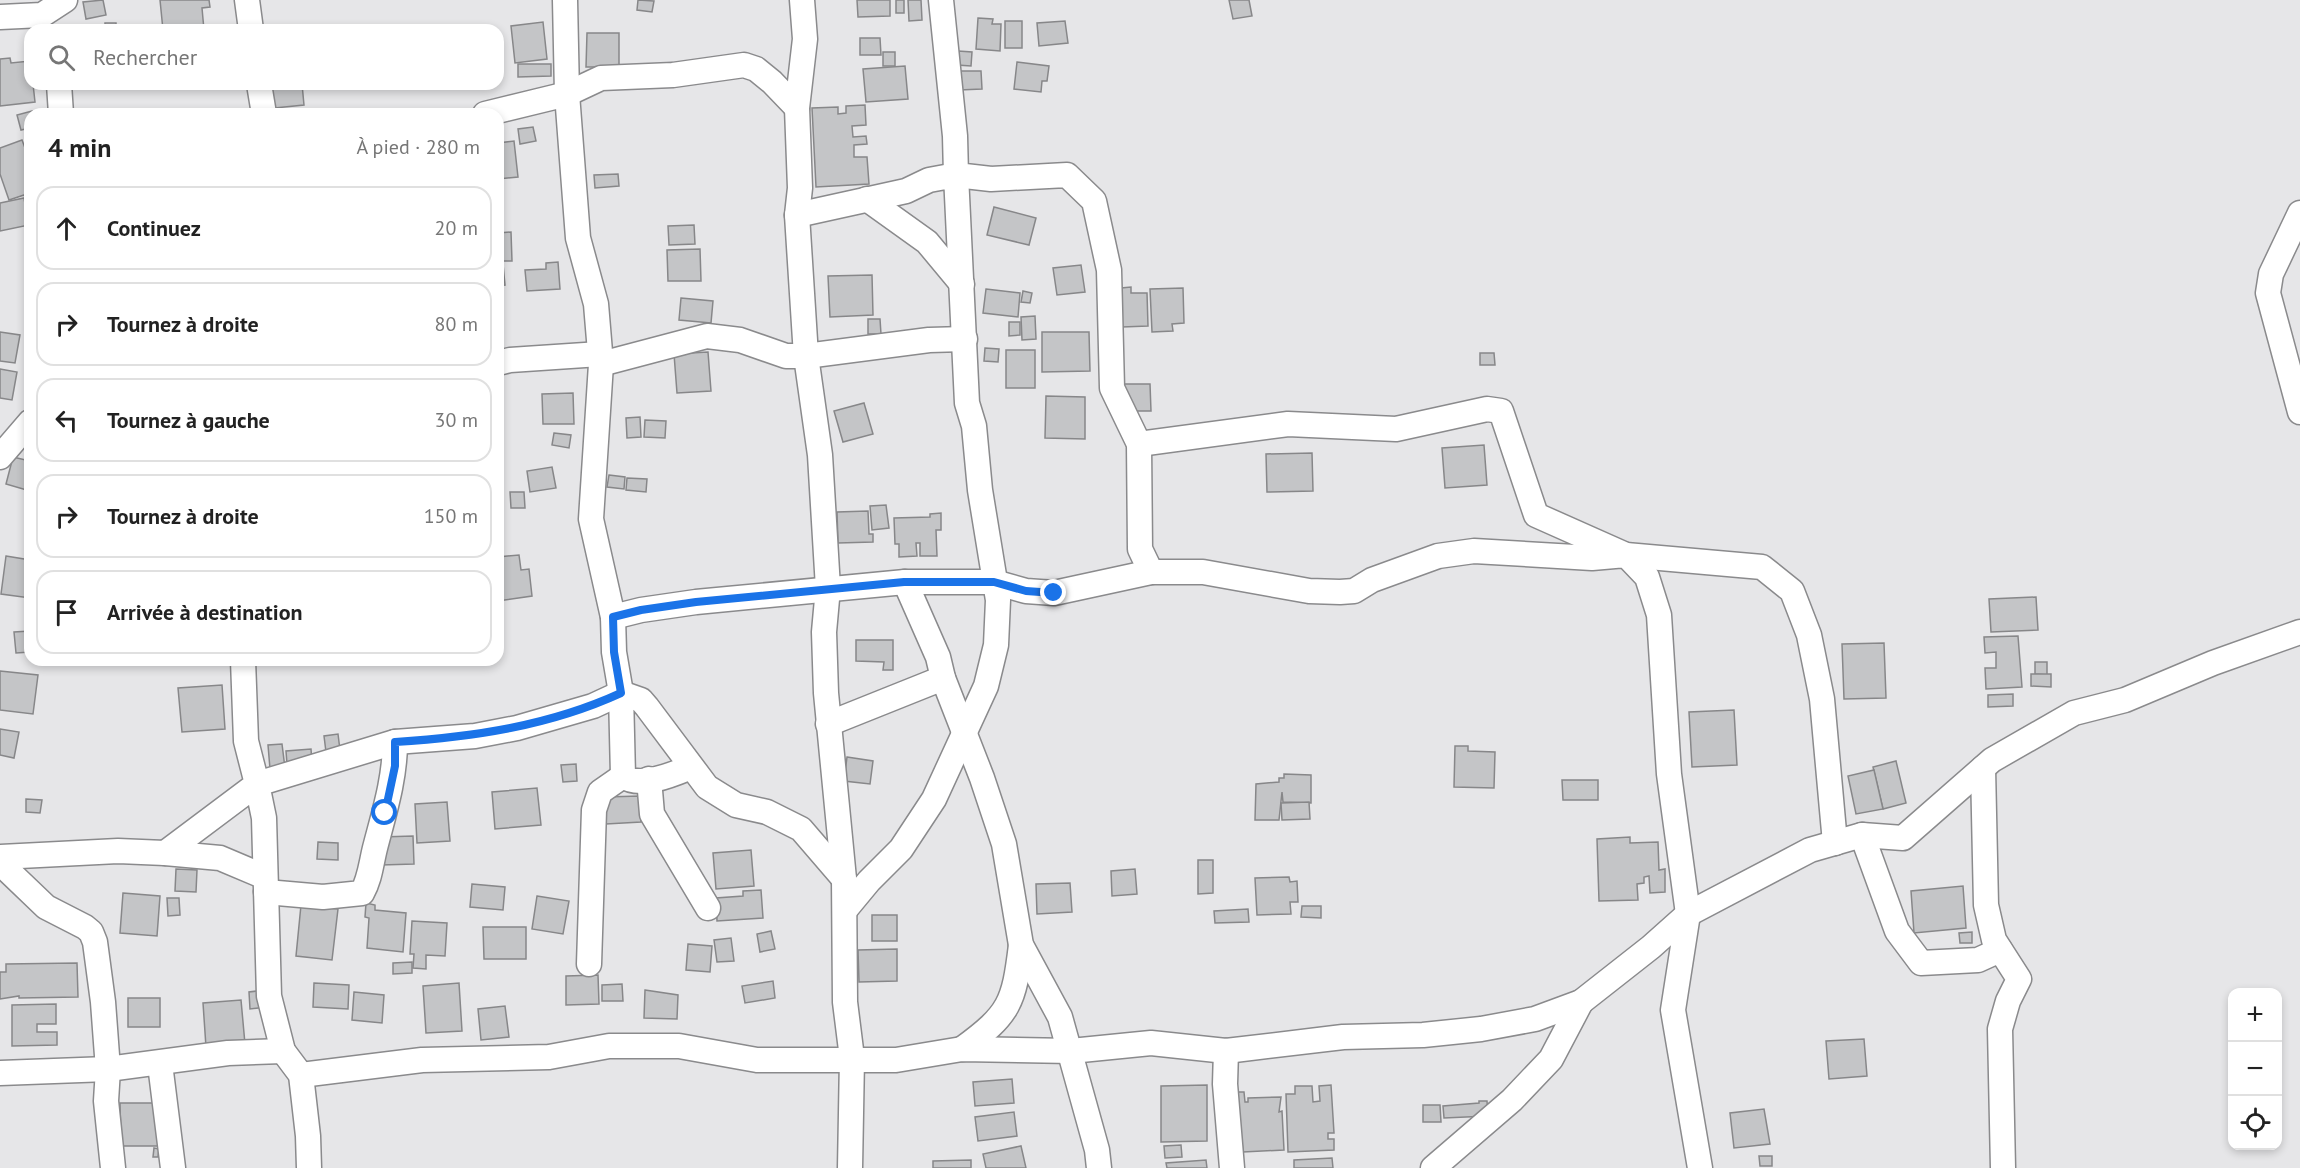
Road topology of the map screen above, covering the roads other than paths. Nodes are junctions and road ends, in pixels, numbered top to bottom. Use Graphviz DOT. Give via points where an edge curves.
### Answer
graph roads {
  1 [pos="65,0"];
  2 [pos="247,0"];
  3 [pos="565,0"];
  4 [pos="802,0"];
  5 [pos="941,0"];
  6 [pos="5,11"];
  7 [pos="46,22"];
  8 [pos="250,24"];
  9 [pos="59,90"];
  10 [pos="260,90"];
  11 [pos="567,94"];
  12 [pos="61,108"];
  13 [pos="263,108"];
  14 [pos="797,108"];
  15 [pos="504,109"];
  16 [pos="956,175"];
  17 [pos="867,199"];
  18 [pos="2300,213"];
  19 [pos="797,215"];
  20 [pos="962,285"];
  21 [pos="965,339"];
  22 [pos="806,356"];
  23 [pos="601,359"];
  24 [pos="504,362"];
  25 [pos="2300,412"];
  26 [pos="24,429"];
  27 [pos="1138,444"];
  28 [pos="0,457"];
  29 [pos="1626,555"];
  30 [pos="1151,572"];
  31 [pos="904,582"];
  32 [pos="994,582"];
  33 [pos="828,588"];
  34 [pos="613,617"];
  35 [pos="2300,632"];
  36 [pos="243,666"];
  37 [pos="943,678"];
  38 [pos="621,693"];
  39 [pos="828,724"];
  40 [pos="964,729"];
  41 [pos="395,742"];
  42 [pos="691,767"];
  43 [pos="1983,768"];
  44 [pos="623,776"];
  45 [pos="649,779"];
  46 [pos="258,783"];
  47 [pos="1862,835"];
  48 [pos="1835,843"];
  49 [pos="165,853"];
  50 [pos="0,857"];
  51 [pos="0,863"];
  52 [pos="844,879"];
  53 [pos="266,884"];
  54 [pos="708,908"];
  55 [pos="845,910"];
  56 [pos="1688,914"];
  57 [pos="1021,945"];
  58 [pos="2000,950"];
  59 [pos="589,964"];
  60 [pos="1581,1002"];
  61 [pos="962,1049"];
  62 [pos="1071,1050"];
  63 [pos="283,1051"];
  64 [pos="1226,1051"];
  65 [pos="852,1058"];
  66 [pos="160,1064"];
  67 [pos="108,1069"];
  68 [pos="0,1073"];
  69 [pos="301,1075"];
  70 [pos="113,1168"];
  71 [pos="173,1168"];
  72 [pos="309,1168"];
  73 [pos="850,1168"];
  74 [pos="1099,1168"];
  75 [pos="1232,1168"];
  76 [pos="1432,1168"];
  77 [pos="1700,1168"];
  78 [pos="2003,1168"];
  1 -- 7 [label="street"];
  2 -- 8 [label="street"];
  3 -- 11 [label="street"];
  4 -- 14 [label="street" via="805,39"];
  5 -- 16 [label="street"];
  6 -- 7 [label="street"];
  9 -- 12 [label="street"];
  10 -- 13 [label="street"];
  11 -- 14 [label="street" via="601,78 673,75 744,65 756,69"];
  11 -- 15 [label="street"];
  11 -- 23 [label="street" via="578,238 596,304"];
  14 -- 19 [label="street"];
  16 -- 17 [label="street"];
  16 -- 20 [label="street"];
  16 -- 27 [label="street" via="991,179 1067,175 1094,201 1109,270 1112,388"];
  17 -- 19 [label="street"];
  17 -- 20 [label="street" via="927,242"];
  18 -- 25 [label="street" via="2271,274 2268,293"];
  19 -- 22 [label="street"];
  20 -- 21 [label="street"];
  21 -- 22 [label="street"];
  21 -- 32 [label="street" via="967,403 974,426"];
  22 -- 23 [label="street" via="786,356 740,340 707,336"];
  22 -- 33 [label="street" via="820,455"];
  23 -- 24 [label="street"];
  23 -- 34 [label="street" via="591,519"];
  26 -- 28 [label="street"];
  27 -- 29 [label="street" via="1288,424 1396,429 1487,409 1501,411 1536,515"];
  27 -- 30 [label="street" via="1140,549"];
  29 -- 30 [label="street" via="1592,558 1474,551 1438,556 1372,580 1354,591 1340,592 1308,591 1203,572"];
  29 -- 48 [label="street" via="1762,567 1792,591 1809,634 1822,699"];
  29 -- 56 [label="street" via="1647,576 1659,615 1669,774"];
  30 -- 32 [label="street" via="1054,593 1026,591"];
  31 -- 32 [label="street"];
  31 -- 33 [label="street"];
  31 -- 37 [label="street" via="938,657"];
  32 -- 40 [label="street" via="998,600 996,645 986,686"];
  33 -- 34 [label="street" via="652,608"];
  33 -- 39 [label="street" via="824,632"];
  34 -- 38 [label="street"];
  35 -- 43 [label="street" via="2125,700 2074,713"];
  36 -- 46 [label="street" via="246,741"];
  37 -- 39 [label="street"];
  37 -- 40 [label="street"];
  38 -- 41 [label="street" via="593,706 517,728 475,736"];
  38 -- 42 [label="street" via="641,700"];
  38 -- 44 [label="street"];
  39 -- 52 [label="street"];
  40 -- 55 [label="street" via="934,799 901,849"];
  40 -- 57 [label="street" via="1004,844"];
  41 -- 46 [label="street"];
  41 -- 53 [label="street" via="395,766 385,813 369,881 362,893 323,897"];
  42 -- 45 [label="street" via="667,777"];
  42 -- 52 [label="street" via="707,787 736,805 768,812 801,829"];
  43 -- 47 [label="street" via="1903,838"];
  43 -- 58 [label="street" via="1986,905"];
  44 -- 45 [label="street"];
  44 -- 59 [label="street" via="600,792 594,810"];
  45 -- 54 [label="street" via="652,814"];
  46 -- 49 [label="street"];
  46 -- 53 [label="street" via="264,818"];
  47 -- 48 [label="street"];
  47 -- 58 [label="street" via="1897,932 1921,963 1978,960"];
  48 -- 56 [label="street" via="1810,850"];
  49 -- 50 [label="street" via="118,851"];
  49 -- 53 [label="street" via="220,858"];
  51 -- 67 [label="street" via="46,907 91,932 103,1002"];
  52 -- 55 [label="street"];
  53 -- 63 [label="street" via="269,996"];
  55 -- 65 [label="street" via="845,1002"];
  56 -- 60 [label="street"];
  56 -- 77 [label="street" via="1673,1010"];
  57 -- 61 [label="street" via="1012,997 1005,1012"];
  57 -- 62 [label="street" via="1060,1017"];
  58 -- 78 [label="street" via="2019,979 2000,1029"];
  60 -- 64 [label="street" via="1534,1019 1481,1029 1343,1037"];
  60 -- 76 [label="street" via="1551,1059 1512,1100"];
  61 -- 62 [label="street"];
  61 -- 65 [label="street" via="896,1060"];
  62 -- 64 [label="street" via="1151,1043"];
  62 -- 74 [label="street"];
  63 -- 66 [label="street" via="228,1053"];
  63 -- 69 [label="street"];
  64 -- 75 [label="street"];
  65 -- 69 [label="street" via="757,1060 679,1046 609,1046 549,1057 422,1060"];
  65 -- 73 [label="street"];
  66 -- 67 [label="street"];
  66 -- 71 [label="street"];
  67 -- 68 [label="street"];
  67 -- 70 [label="street" via="106,1101"];
  69 -- 72 [label="street"];
}
